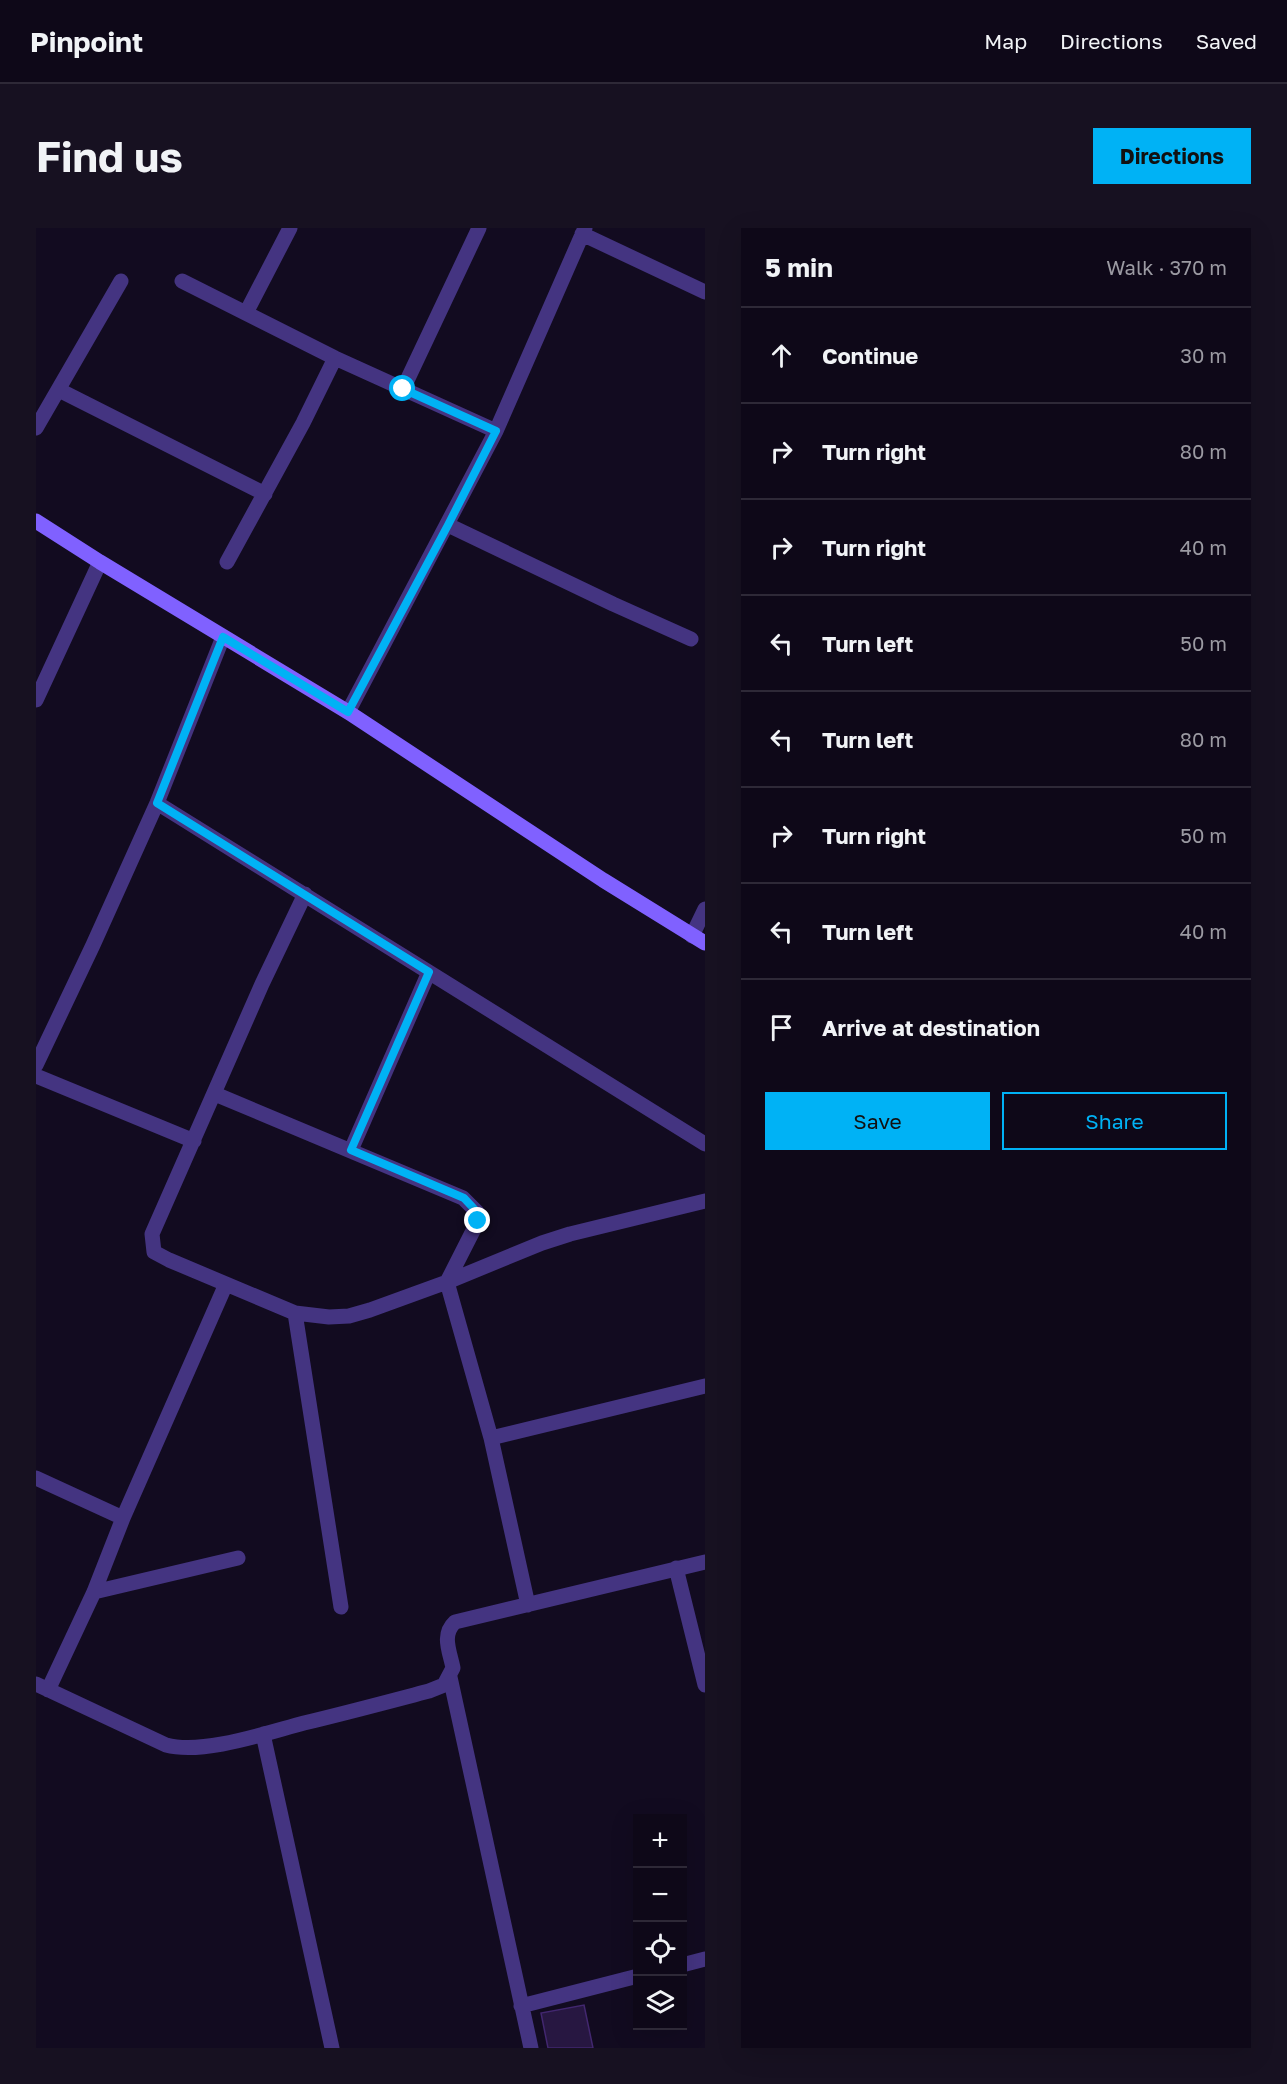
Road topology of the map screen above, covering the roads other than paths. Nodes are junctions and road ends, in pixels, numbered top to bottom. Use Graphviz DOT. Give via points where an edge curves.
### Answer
graph roads {
  1 [pos="290,228"];
  2 [pos="479,228"];
  3 [pos="583,231"];
  4 [pos="121,281"];
  5 [pos="182,281"];
  6 [pos="705,292"];
  7 [pos="246,313"];
  8 [pos="335,358"];
  9 [pos="403,389"];
  10 [pos="59,390"];
  11 [pos="36,428"];
  12 [pos="496,431"];
  13 [pos="265,494"];
  14 [pos="36,521"];
  15 [pos="448,525"];
  16 [pos="100,562"];
  17 [pos="226,562"];
  18 [pos="223,637"];
  19 [pos="691,639"];
  20 [pos="36,700"];
  21 [pos="348,712"];
  22 [pos="157,803"];
  23 [pos="305,894"];
  24 [pos="705,909"];
  25 [pos="698,939"];
  26 [pos="429,972"];
  27 [pos="36,1065"];
  28 [pos="36,1076"];
  29 [pos="215,1094"];
  30 [pos="194,1142"];
  31 [pos="705,1144"];
  32 [pos="351,1150"];
  33 [pos="705,1201"];
  34 [pos="447,1282"];
  35 [pos="226,1284"];
  36 [pos="295,1313"];
  37 [pos="705,1386"];
  38 [pos="492,1438"];
  39 [pos="36,1478"];
  40 [pos="123,1518"];
  41 [pos="238,1558"];
  42 [pos="705,1562"];
  43 [pos="676,1568"];
  44 [pos="94,1592"];
  45 [pos="528,1605"];
  46 [pos="341,1607"];
  47 [pos="450,1677"];
  48 [pos="705,1685"];
  49 [pos="42,1687"];
  50 [pos="263,1734"];
  51 [pos="705,1959"];
  52 [pos="687,1964"];
  53 [pos="633,1977"];
  54 [pos="521,2006"];
  55 [pos="332,2048"];
  56 [pos="531,2048"];
  1 -- 7 [label="street"];
  2 -- 9 [label="street"];
  3 -- 6 [label="street"];
  3 -- 12 [label="street"];
  4 -- 10 [label="street"];
  5 -- 7 [label="street"];
  7 -- 8 [label="street"];
  8 -- 9 [label="street"];
  8 -- 13 [label="street"];
  9 -- 12 [label="street"];
  10 -- 11 [label="street"];
  10 -- 13 [label="street"];
  12 -- 15 [label="street"];
  13 -- 17 [label="street"];
  14 -- 16 [label="street"];
  15 -- 19 [label="street"];
  15 -- 21 [label="street"];
  16 -- 18 [label="street"];
  16 -- 20 [label="street"];
  18 -- 21 [label="street"];
  18 -- 22 [label="street"];
  21 -- 25 [label="street"];
  22 -- 23 [label="street"];
  22 -- 27 [label="street"];
  23 -- 26 [label="street"];
  23 -- 29 [label="street"];
  24 -- 25 [label="street"];
  26 -- 31 [label="street"];
  26 -- 32 [label="street"];
  28 -- 30 [label="street"];
  29 -- 30 [label="street"];
  29 -- 32 [label="street"];
  30 -- 35 [label="street" via="152,1234 152,1245 161,1256"];
  32 -- 34 [label="street" via="464,1198 477,1212 478,1221"];
  33 -- 34 [label="street" via="570,1234"];
  34 -- 36 [label="street" via="349,1316"];
  34 -- 38 [label="street"];
  35 -- 36 [label="street"];
  35 -- 40 [label="street"];
  36 -- 46 [label="street"];
  37 -- 38 [label="street"];
  38 -- 45 [label="street"];
  39 -- 40 [label="street"];
  40 -- 44 [label="street"];
  41 -- 44 [label="street"];
  42 -- 43 [label="street"];
  43 -- 45 [label="street"];
  43 -- 48 [label="street"];
  44 -- 49 [label="street"];
  45 -- 47 [label="street" via="455,1622 446,1637 453,1668"];
  47 -- 50 [label="street" via="444,1685 429,1691"];
  47 -- 54 [label="street"];
  49 -- 50 [label="street" via="180,1748"];
  50 -- 55 [label="street"];
  51 -- 52 [label="street"];
  53 -- 54 [label="street"];
  54 -- 56 [label="street"];
}
